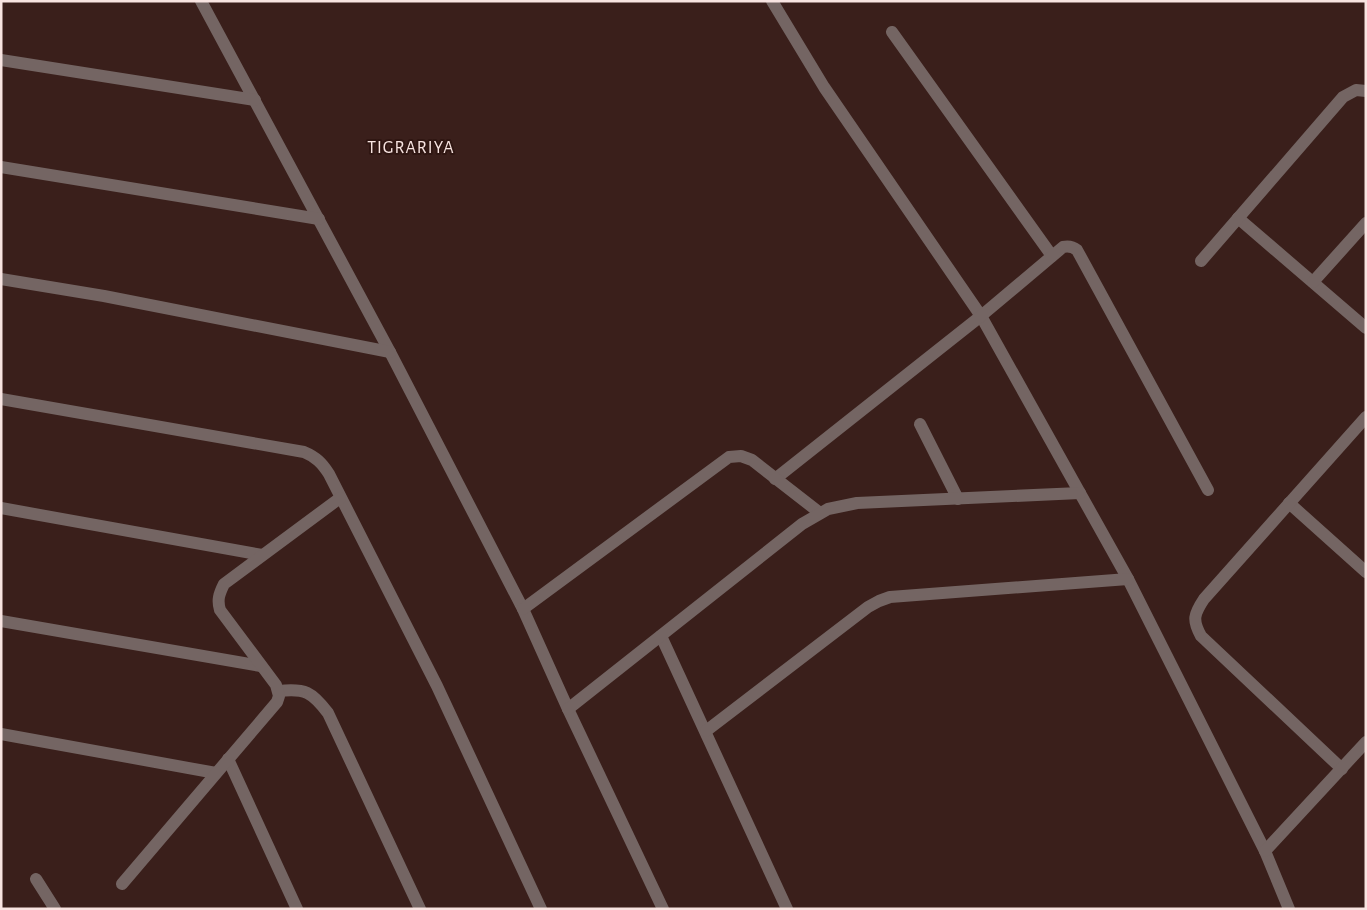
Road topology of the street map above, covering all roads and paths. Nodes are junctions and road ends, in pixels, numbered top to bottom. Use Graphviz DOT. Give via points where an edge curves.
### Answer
graph roads {
  1 [pos="201,1"];
  2 [pos="772,1"];
  3 [pos="892,32"];
  4 [pos="1,60"];
  5 [pos="1366,91"];
  6 [pos="255,100"];
  7 [pos="1,167"];
  8 [pos="1238,218"];
  9 [pos="319,219"];
  10 [pos="1366,223"];
  11 [pos="1052,256"];
  12 [pos="1201,261"];
  13 [pos="1,279"];
  14 [pos="1312,282"];
  15 [pos="981,316"];
  16 [pos="1366,328"];
  17 [pos="390,352"];
  18 [pos="1,399"];
  19 [pos="1366,417"];
  20 [pos="920,424"];
  21 [pos="775,479"];
  22 [pos="1208,490"];
  23 [pos="1080,493"];
  24 [pos="340,498"];
  25 [pos="958,498"];
  26 [pos="1289,503"];
  27 [pos="1,508"];
  28 [pos="820,513"];
  29 [pos="262,555"];
  30 [pos="1366,572"];
  31 [pos="1128,579"];
  32 [pos="523,608"];
  33 [pos="1,621"];
  34 [pos="661,636"];
  35 [pos="261,666"];
  36 [pos="278,690"];
  37 [pos="568,709"];
  38 [pos="706,732"];
  39 [pos="1,734"];
  40 [pos="1366,742"];
  41 [pos="228,759"];
  42 [pos="1342,769"];
  43 [pos="216,773"];
  44 [pos="1265,851"];
  45 [pos="36,879"];
  46 [pos="122,884"];
  47 [pos="55,909"];
  48 [pos="297,909"];
  49 [pos="420,909"];
  50 [pos="541,909"];
  51 [pos="663,909"];
  52 [pos="787,909"];
  53 [pos="1290,909"];
  1 -- 6 [label="street"];
  2 -- 15 [label="street" via="824,87"];
  3 -- 11 [label="street"];
  4 -- 6 [label="street"];
  5 -- 8 [label="street" via="1356,90 1343,97"];
  6 -- 9 [label="street"];
  7 -- 9 [label="street"];
  8 -- 12 [label="street"];
  8 -- 14 [label="street"];
  9 -- 17 [label="street"];
  10 -- 14 [label="street"];
  11 -- 15 [label="street"];
  11 -- 22 [label="street" via="1062,247 1077,250"];
  13 -- 17 [label="street"];
  14 -- 16 [label="street"];
  15 -- 21 [label="street"];
  15 -- 23 [label="street"];
  17 -- 32 [label="street"];
  18 -- 24 [label="street" via="304,452 321,463"];
  19 -- 26 [label="street"];
  20 -- 25 [label="street"];
  21 -- 28 [label="street"];
  21 -- 32 [label="street" via="752,460 741,456 729,457"];
  23 -- 25 [label="street"];
  23 -- 31 [label="street"];
  24 -- 29 [label="street"];
  24 -- 50 [label="street" via="437,686"];
  25 -- 28 [label="street" via="857,503"];
  26 -- 30 [label="street"];
  26 -- 42 [label="street" via="1204,599 1195,613 1196,626 1201,636"];
  27 -- 29 [label="street"];
  28 -- 34 [label="street"];
  29 -- 35 [label="street" via="224,584 218,603"];
  31 -- 38 [label="street" via="879,601"];
  31 -- 44 [label="street"];
  32 -- 37 [label="street"];
  33 -- 35 [label="street"];
  34 -- 37 [label="street"];
  34 -- 38 [label="street"];
  35 -- 36 [label="street"];
  36 -- 41 [label="street" via="277,702"];
  36 -- 49 [label="street" via="308,692 328,713"];
  37 -- 51 [label="street"];
  38 -- 52 [label="street"];
  39 -- 43 [label="street"];
  40 -- 42 [label="street"];
  41 -- 43 [label="street"];
  41 -- 48 [label="street"];
  42 -- 44 [label="street"];
  43 -- 46 [label="street"];
  44 -- 53 [label="street"];
  45 -- 47 [label="street"];
}
